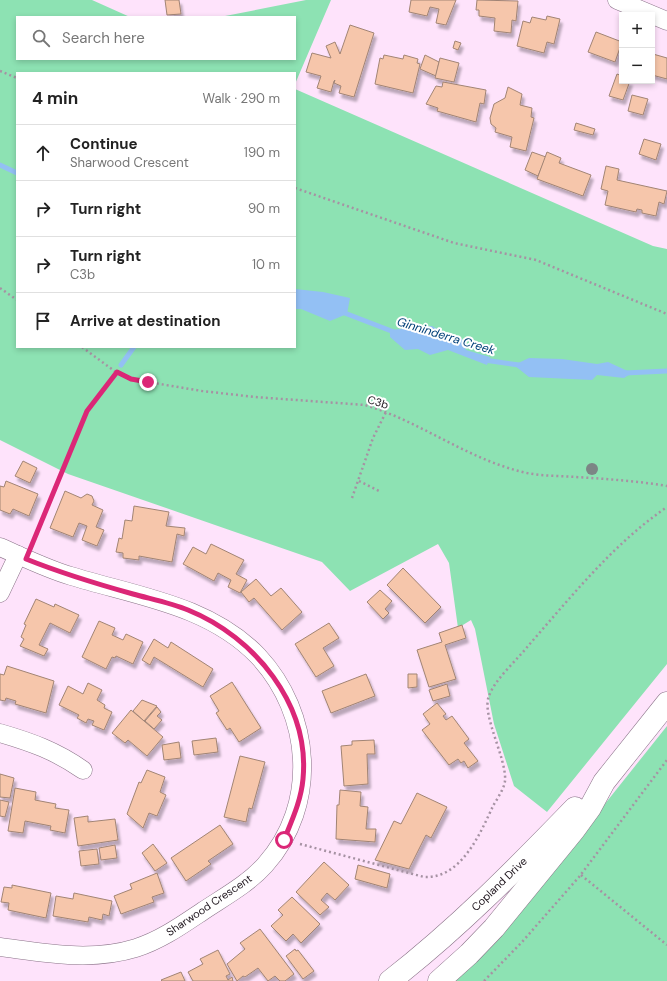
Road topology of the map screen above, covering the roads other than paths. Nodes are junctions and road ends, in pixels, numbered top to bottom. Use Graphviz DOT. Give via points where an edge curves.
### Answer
graph roads {
  1 [pos="617,0"];
  2 [pos="667,21"];
  3 [pos="0,547"];
  4 [pos="22,557"];
  5 [pos="0,594"];
  6 [pos="667,703"];
  7 [pos="0,733"];
  8 [pos="83,770"];
  9 [pos="604,782"];
  10 [pos="0,947"];
  11 [pos="390,981"];
  12 [pos="439,981"];
  1 -- 2 [label="street"];
  3 -- 4 [label="street, Sharwood Crescent"];
  4 -- 5 [label="street"];
  4 -- 10 [label="street, Sharwood Crescent" via="68,575 188,610 219,624 233,634 258,657 287,699 299,730 303,778 297,810 284,840 264,866 240,887 167,935 137,948 104,955 69,957"];
  6 -- 9 [label="main road, Copland Drive"];
  7 -- 8 [label="street" via="61,754"];
  9 -- 11 [label="main road, Copland Drive" via="582,800 467,915"];
  9 -- 12 [label="main road, Copland Drive" via="574,830 494,928"];
}
